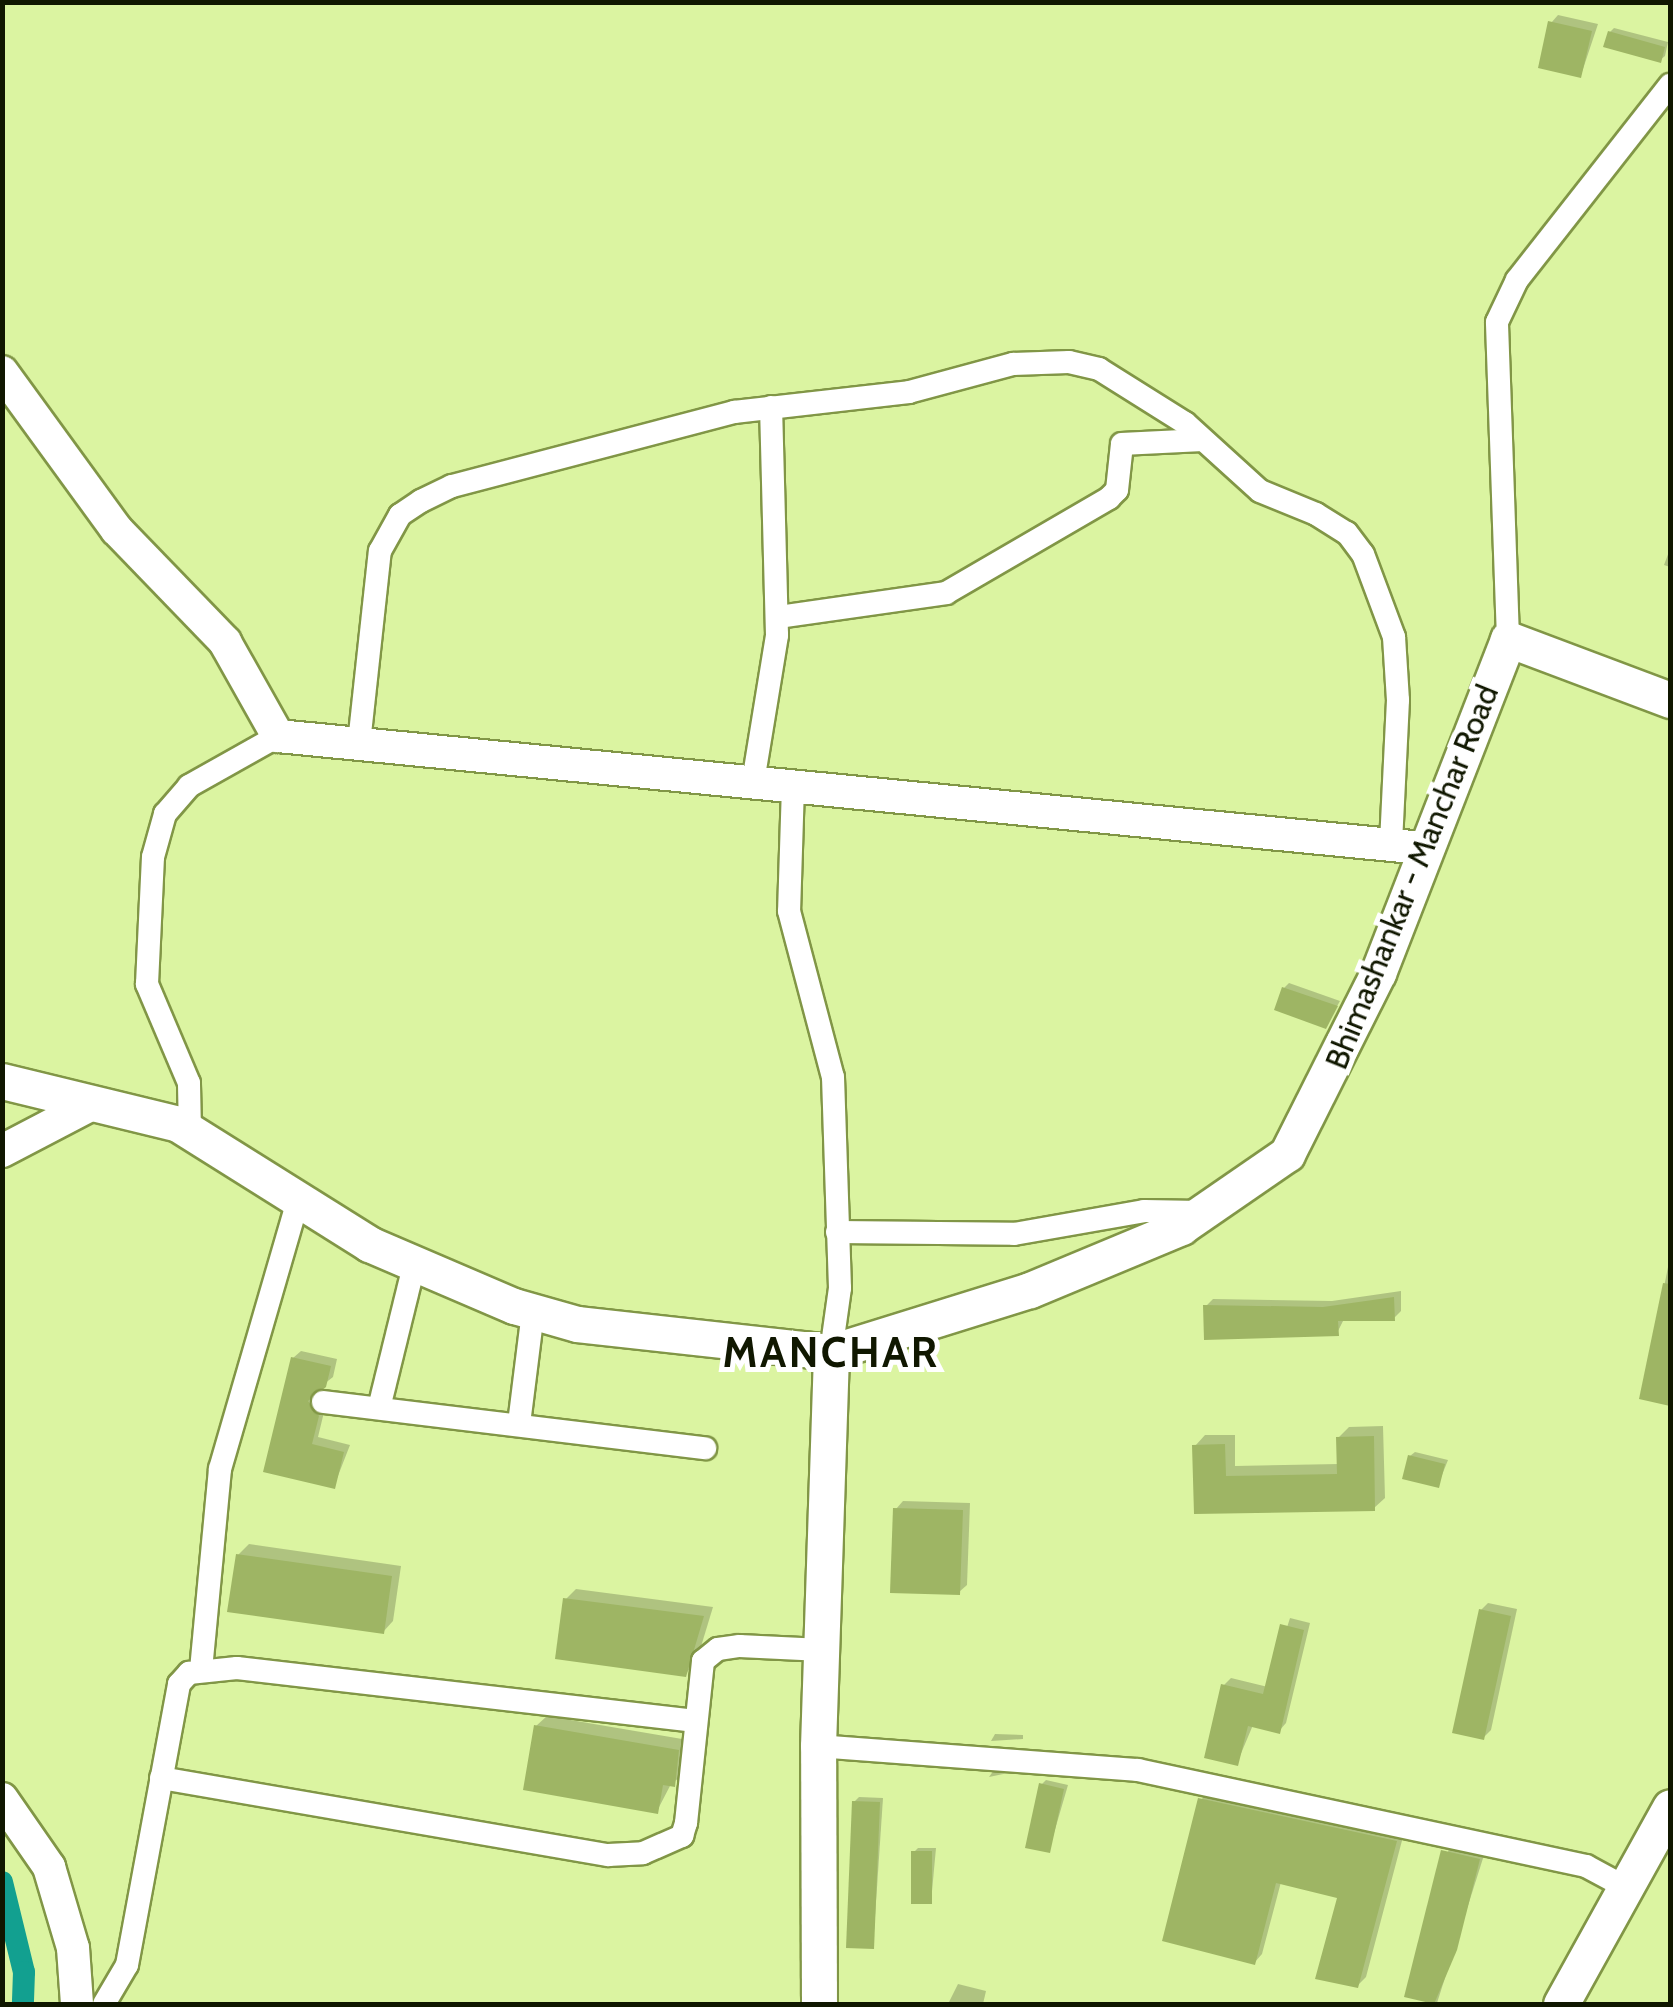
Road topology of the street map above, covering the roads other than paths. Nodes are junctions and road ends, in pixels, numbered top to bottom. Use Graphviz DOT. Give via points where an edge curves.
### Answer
graph roads {
  1 [pos="1670,85"];
  2 [pos="2,372"];
  3 [pos="771,407"];
  4 [pos="1202,440"];
  5 [pos="778,618"];
  6 [pos="1508,639"];
  7 [pos="1670,700"];
  8 [pos="278,736"];
  9 [pos="360,744"];
  10 [pos="753,782"];
  11 [pos="793,786"];
  12 [pos="1406,846"];
  13 [pos="2,1082"];
  14 [pos="92,1104"];
  15 [pos="190,1132"];
  16 [pos="2,1151"];
  17 [pos="298,1200"];
  18 [pos="1206,1212"];
  19 [pos="837,1232"];
  20 [pos="414,1266"];
  21 [pos="534,1312"];
  22 [pos="831,1352"];
  23 [pos="323,1402"];
  24 [pos="379,1408"];
  25 [pos="519,1424"];
  26 [pos="704,1448"];
  27 [pos="822,1650"];
  28 [pos="201,1670"];
  29 [pos="693,1722"];
  30 [pos="818,1746"];
  31 [pos="161,1778"];
  32 [pos="2,1800"];
  33 [pos="1670,1807"];
  34 [pos="1625,1887"];
  35 [pos="76,2004"];
  36 [pos="104,2004"];
  37 [pos="819,2004"];
  38 [pos="1561,2004"];
  1 -- 6 [label="street" via="1517,280 1497,322"];
  2 -- 8 [label="street" via="127,540 225,642"];
  3 -- 4 [label="street" via="909,392 1013,364 1068,362 1099,368"];
  3 -- 5 [label="street"];
  3 -- 9 [label="street" via="689,422 452,486 400,515 380,551"];
  4 -- 5 [label="street" via="1122,444 1117,490 1108,498 946,593"];
  4 -- 12 [label="street" via="1260,491 1347,534 1363,554 1394,637"];
  5 -- 10 [label="street"];
  6 -- 7 [label="main road"];
  6 -- 12 [label="main road, Bhimashankar - Manchar Road"];
  8 -- 9 [label="street"];
  8 -- 15 [label="street" via="189,786 165,814 153,858 146,984 189,1083"];
  9 -- 10 [label="street"];
  10 -- 11 [label="street"];
  11 -- 12 [label="street"];
  11 -- 19 [label="street" via="790,911 833,1076"];
  12 -- 18 [label="main road, Bhimashankar - Manchar Road" via="1378,973 1287,1154"];
  13 -- 14 [label="main road, Bhimashankar - Manchar Road"];
  14 -- 15 [label="main road, Bhimashankar - Manchar Road"];
  14 -- 16 [label="street"];
  15 -- 17 [label="main road, Bhimashankar - Manchar Road"];
  17 -- 20 [label="main road, Bhimashankar - Manchar Road"];
  17 -- 28 [label="street" via="220,1470"];
  18 -- 19 [label="street" via="1144,1212 1014,1234"];
  18 -- 22 [label="main road, Bhimashankar - Manchar Road" via="1030,1290"];
  19 -- 22 [label="street" via="840,1288"];
  20 -- 21 [label="main road, Bhimashankar - Manchar Road"];
  20 -- 24 [label="street"];
  21 -- 22 [label="main road, Bhimashankar - Manchar Road" via="577,1324"];
  21 -- 25 [label="street"];
  22 -- 27 [label="main road"];
  23 -- 24 [label="street"];
  24 -- 25 [label="street"];
  25 -- 26 [label="street"];
  27 -- 29 [label="street" via="718,1649 703,1661"];
  27 -- 30 [label="main road"];
  28 -- 29 [label="street" via="237,1668"];
  28 -- 31 [label="street" via="178,1684"];
  29 -- 31 [label="street" via="682,1836 642,1853 608,1854"];
  30 -- 34 [label="street" via="1013,1756 1156,1773 1586,1866"];
  30 -- 37 [label="main road"];
  31 -- 36 [label="street" via="127,1965"];
  32 -- 35 [label="street" via="49,1867 72,1948"];
  33 -- 34 [label="main road"];
  34 -- 38 [label="main road"];
}
